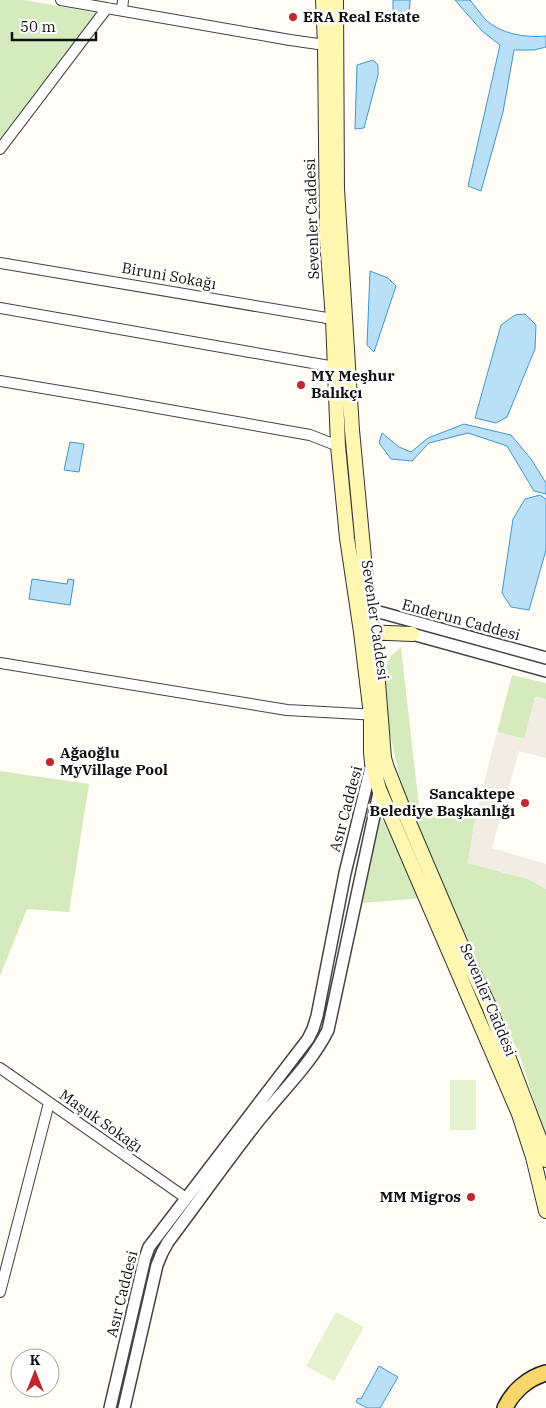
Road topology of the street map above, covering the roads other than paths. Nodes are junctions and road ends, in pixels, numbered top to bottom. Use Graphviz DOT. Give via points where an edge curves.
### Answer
graph roads {
  1 [pos="61,0"];
  2 [pos="326,1"];
  3 [pos="122,5"];
  4 [pos="107,8"];
  5 [pos="325,45"];
  6 [pos="0,149"];
  7 [pos="0,262"];
  8 [pos="0,308"];
  9 [pos="333,319"];
  10 [pos="335,367"];
  11 [pos="0,381"];
  12 [pos="338,446"];
  13 [pos="370,607"];
  14 [pos="367,632"];
  15 [pos="412,634"];
  16 [pos="376,657"];
  17 [pos="546,658"];
  18 [pos="0,662"];
  19 [pos="546,671"];
  20 [pos="376,715"];
  21 [pos="372,763"];
  22 [pos="387,768"];
  23 [pos="379,789"];
  24 [pos="0,1068"];
  25 [pos="49,1103"];
  26 [pos="546,1160"];
  27 [pos="186,1198"];
  28 [pos="195,1206"];
  29 [pos="546,1211"];
  30 [pos="0,1292"];
  31 [pos="545,1372"];
  32 [pos="110,1408"];
  33 [pos="124,1408"];
  34 [pos="505,1408"];
  1 -- 4 [label="street"];
  2 -- 5 [label="main road, Sevenler Caddesi"];
  2 -- 13 [label="main road, Sevenler Caddesi" via="352,430"];
  3 -- 4 [label="street"];
  3 -- 5 [label="street"];
  4 -- 6 [label="street"];
  5 -- 9 [label="main road, Sevenler Caddesi" via="328,239"];
  7 -- 9 [label="street, Biruni Sokağı"];
  8 -- 10 [label="street"];
  9 -- 10 [label="main road, Sevenler Caddesi"];
  10 -- 12 [label="main road, Sevenler Caddesi"];
  11 -- 12 [label="street" via="310,436"];
  12 -- 14 [label="main road, Sevenler Caddesi" via="347,538"];
  13 -- 14 [label="main road, Sevenler Caddesi"];
  13 -- 17 [label="street, Enderun Caddesi"];
  14 -- 15 [label="main road"];
  14 -- 16 [label="main road, Sevenler Caddesi"];
  14 -- 20 [label="main road, Sevenler Caddesi"];
  15 -- 16 [label="main road" via="390,642"];
  15 -- 19 [label="street, Enderun Caddesi"];
  16 -- 20 [label="main road, Sevenler Caddesi"];
  18 -- 20 [label="street" via="287,710"];
  20 -- 21 [label="main road, Sevenler Caddesi"];
  20 -- 22 [label="main road, Sevenler Caddesi"];
  21 -- 22 [label="street, Asır Caddesi"];
  21 -- 23 [label="main road, Sevenler Caddesi"];
  21 -- 27 [label="street, Asır Caddesi" via="345,873 313,1030"];
  22 -- 23 [label="street, Asır Caddesi"];
  22 -- 26 [label="main road, Sevenler Caddesi" via="489,1006"];
  23 -- 28 [label="street, Asır Caddesi" via="328,1030 314,1054 259,1119"];
  23 -- 29 [label="main road, Sevenler Caddesi" via="519,1114"];
  24 -- 25 [label="street, Maşuk Sokağı"];
  25 -- 27 [label="street, Maşuk Sokağı"];
  25 -- 30 [label="street"];
  27 -- 28 [label="street"];
  27 -- 32 [label="street, Asır Caddesi" via="149,1247 145,1258"];
  28 -- 33 [label="street, Asır Caddesi" via="162,1252"];
  31 -- 34 [label="main road" via="524,1383"];
}
